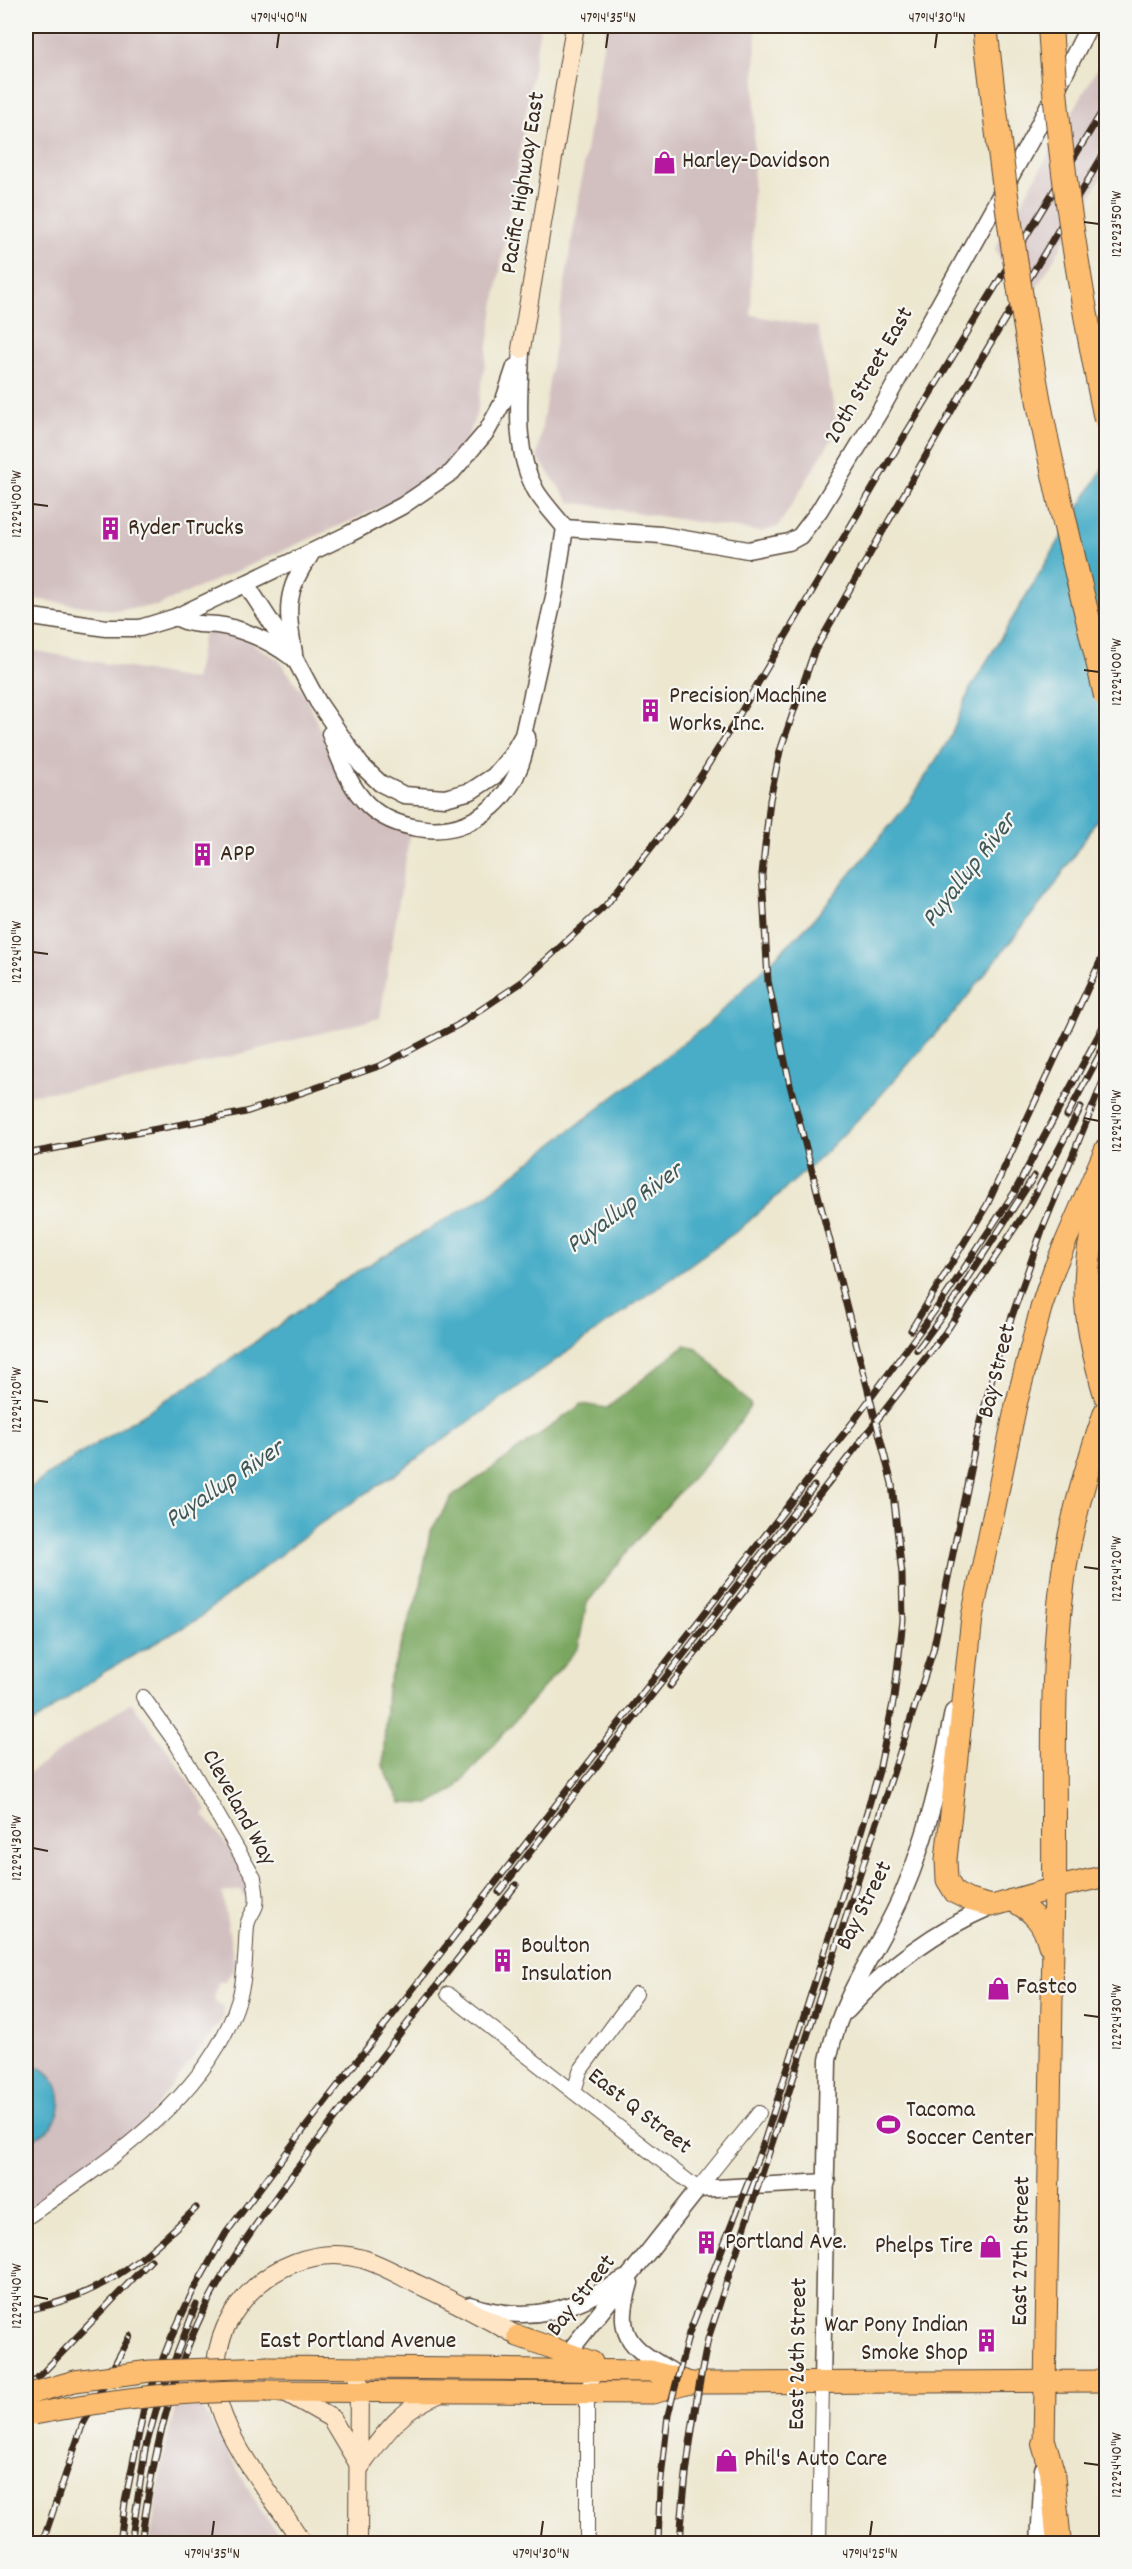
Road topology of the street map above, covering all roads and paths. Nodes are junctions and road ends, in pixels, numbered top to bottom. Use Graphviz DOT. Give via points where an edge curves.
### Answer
graph roads {
  1 [pos="575,26"];
  2 [pos="986,26"];
  3 [pos="1050,26"];
  4 [pos="1089,26"];
  5 [pos="521,348"];
  6 [pos="1107,419"];
  7 [pos="565,528"];
  8 [pos="314,551"];
  9 [pos="246,584"];
  10 [pos="26,616"];
  11 [pos="176,617"];
  12 [pos="295,660"];
  13 [pos="1107,696"];
  14 [pos="318,702"];
  15 [pos="526,723"];
  16 [pos="1107,1148"];
  17 [pos="1107,1183"];
  18 [pos="1107,1395"];
  19 [pos="1107,1413"];
  20 [pos="972,1617"];
  21 [pos="143,1697"];
  22 [pos="1107,1876"];
  23 [pos="1054,1888"];
  24 [pos="1001,1903"];
  25 [pos="1053,1959"];
  26 [pos="448,1994"];
  27 [pos="636,1994"];
  28 [pos="837,2023"];
  29 [pos="574,2092"];
  30 [pos="759,2113"];
  31 [pos="827,2182"];
  32 [pos="698,2189"];
  33 [pos="26,2218"];
  34 [pos="632,2273"];
  35 [pos="443,2295"];
  36 [pos="518,2336"];
  37 [pos="562,2362"];
  38 [pos="359,2368"];
  39 [pos="618,2369"];
  40 [pos="1045,2381"];
  41 [pos="1107,2381"];
  42 [pos="691,2383"];
  43 [pos="822,2383"];
  44 [pos="276,2391"];
  45 [pos="359,2392"];
  46 [pos="441,2393"];
  47 [pos="587,2394"];
  48 [pos="26,2395"];
  49 [pos="26,2415"];
  50 [pos="1044,2444"];
  51 [pos="360,2467"];
  52 [pos="303,2544"];
  53 [pos="358,2544"];
  54 [pos="587,2544"];
  55 [pos="819,2544"];
  56 [pos="1039,2544"];
  57 [pos="1059,2544"];
  1 -- 5 [label="main road, Pacific Highway East"];
  2 -- 13 [label="highway, bridge" via="1018,288 1057,485"];
  3 -- 6 [label="highway, bridge" via="1068,193"];
  4 -- 7 [label="street, 20th Street East" via="1032,138 884,404 800,536 748,550 661,535"];
  5 -- 7 [label="street" via="519,420 524,462 537,493"];
  5 -- 8 [label="street" via="504,400 487,431 452,472 402,506"];
  7 -- 15 [label="street"];
  8 -- 9 [label="street"];
  8 -- 12 [label="street" via="297,573 290,593 287,614"];
  9 -- 11 [label="street"];
  9 -- 12 [label="street"];
  10 -- 11 [label="street" via="124,629"];
  11 -- 12 [label="street" via="254,636"];
  12 -- 14 [label="street"];
  14 -- 15 [label="street" via="370,775 392,790 417,798 458,796 483,785 511,756"];
  14 -- 15 [label="street" via="348,779 359,796 388,819 424,829 474,821 502,798 521,765"];
  16 -- 20 [label="main road, Bay Street" via="1072,1223 1041,1308 1016,1405"];
  17 -- 18 [label="highway" via="1086,1272 1087,1314"];
  19 -- 23 [label="highway" via="1089,1460 1066,1558 1057,1641"];
  20 -- 24 [label="main road, Bay Street" via="947,1848 947,1881 961,1897"];
  20 -- 28 [label="street, Bay Street" via="942,1771 922,1847 902,1896 854,1983"];
  21 -- 33 [label="street, Cleveland Way" via="176,1743 254,1878 257,1903 248,1922 242,1989 231,2022 216,2049 171,2104 138,2138"];
  22 -- 23 [label="main road, Bay Street"];
  23 -- 24 [label="main road, Bay Street"];
  23 -- 25 [label="main road, East 27th Street"];
  24 -- 25 [label="main road" via="1025,1907 1041,1922"];
  24 -- 28 [label="street, Bay Street" via="956,1922 920,1945 865,1991"];
  25 -- 40 [label="main road, East 27th Street"];
  26 -- 29 [label="street, East Q Street"];
  27 -- 29 [label="street" via="580,2072"];
  28 -- 31 [label="street, East 26th Street" via="828,2060"];
  29 -- 32 [label="street, East Q Street"];
  30 -- 32 [label="street, Bay Street"];
  31 -- 32 [label="street, East Q Street"];
  31 -- 43 [label="street, East 26th Street"];
  32 -- 34 [label="street, Bay Street"];
  34 -- 35 [label="street" via="587,2298 542,2314 501,2314"];
  34 -- 37 [label="street, Bay Street"];
  34 -- 42 [label="street" via="623,2308 626,2337 639,2352"];
  35 -- 36 [label="main road"];
  35 -- 52 [label="main road" via="363,2259 322,2256 286,2266 269,2276 231,2315 215,2369 220,2405 246,2457"];
  36 -- 37 [label="main road"];
  37 -- 38 [label="main road, East Portland Avenue"];
  37 -- 39 [label="main road, East Portland Avenue"];
  38 -- 45 [label="main road"];
  38 -- 48 [label="main road, East Portland Avenue, bridge" via="150,2371 75,2381"];
  39 -- 42 [label="main road, East Portland Avenue" via="651,2371"];
  39 -- 47 [label="street" via="594,2376"];
  40 -- 41 [label="main road, East Portland Avenue"];
  40 -- 43 [label="main road, East Portland Avenue"];
  40 -- 50 [label="main road, East 27th Street"];
  42 -- 43 [label="main road, East Portland Avenue"];
  42 -- 47 [label="main road, East Portland Avenue" via="653,2393"];
  43 -- 55 [label="street, East 26th Street"];
  44 -- 45 [label="main road, East Portland Avenue"];
  44 -- 49 [label="main road, East Portland Avenue, bridge" via="144,2395"];
  44 -- 51 [label="main road" via="331,2418"];
  45 -- 46 [label="main road, East Portland Avenue"];
  45 -- 51 [label="main road"];
  46 -- 47 [label="main road, East Portland Avenue"];
  46 -- 51 [label="main road" via="400,2416"];
  47 -- 54 [label="street"];
  50 -- 56 [label="street, East 27th Street"];
  50 -- 57 [label="highway" via="1052,2471"];
  51 -- 53 [label="main road"];
}
